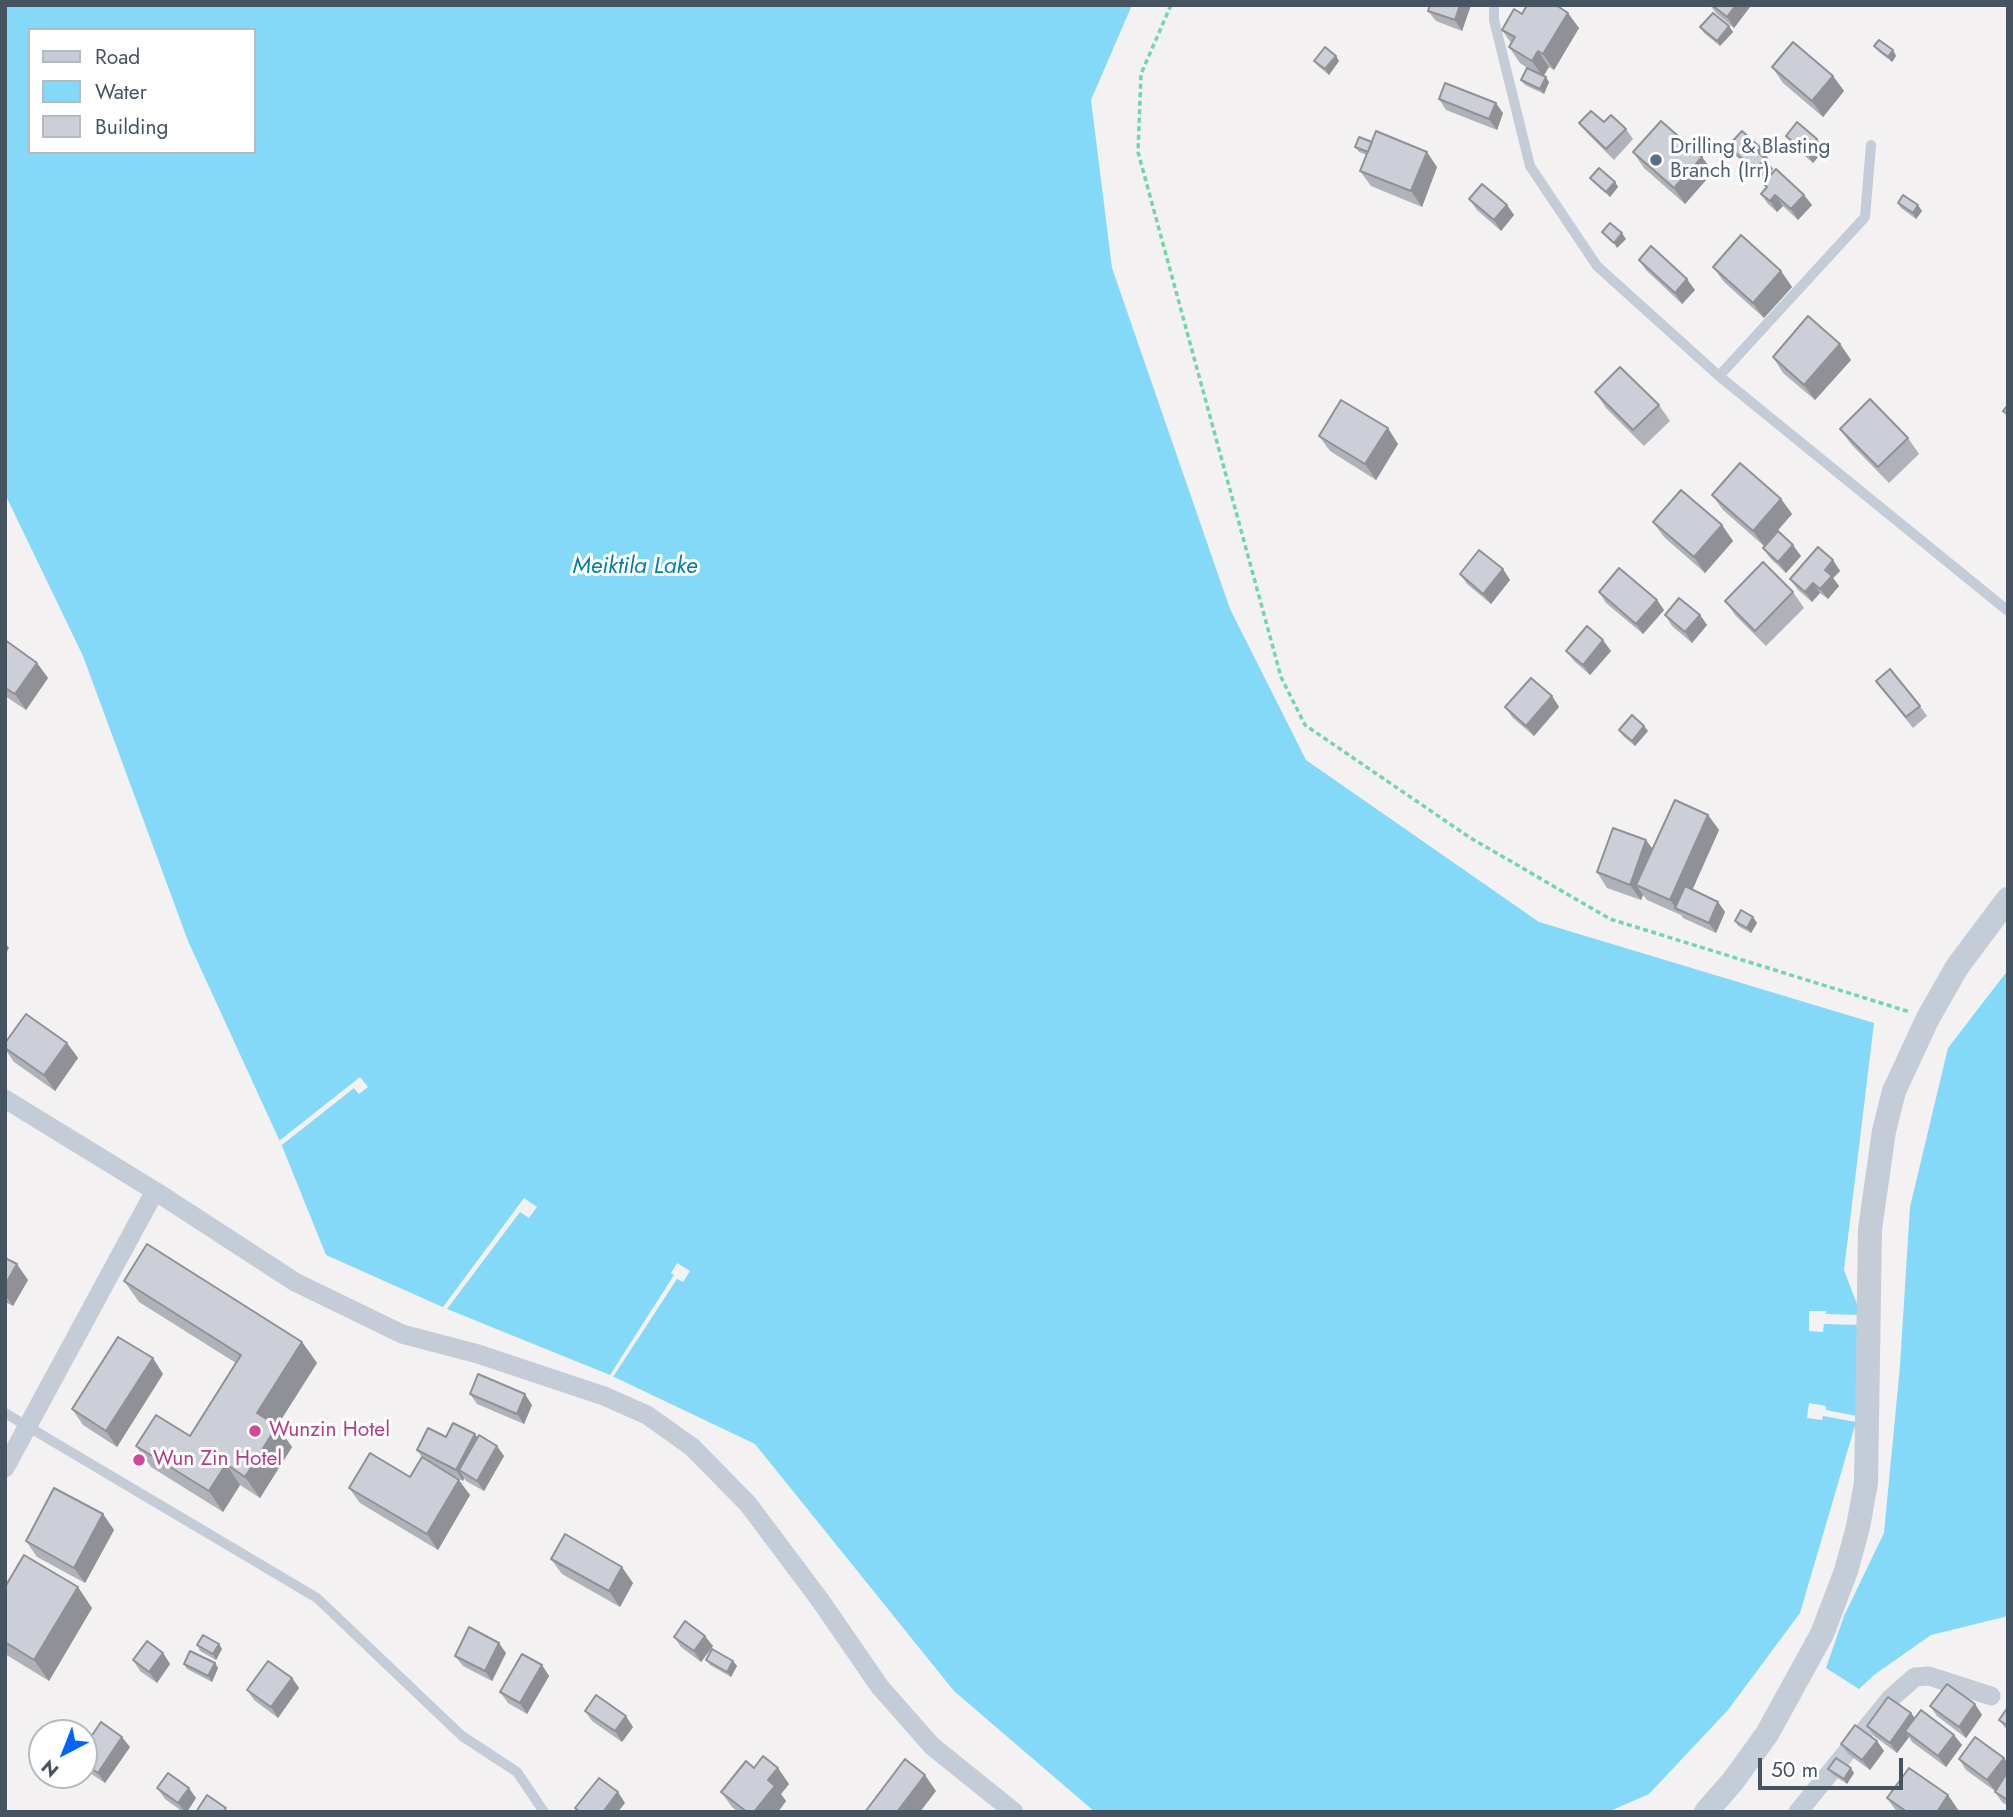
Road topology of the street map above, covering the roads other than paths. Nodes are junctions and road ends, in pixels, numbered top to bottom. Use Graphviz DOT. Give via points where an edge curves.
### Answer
graph roads {
  1 [pos="1494,5"];
  2 [pos="1871,145"];
  3 [pos="1718,376"];
  4 [pos="2008,611"];
  5 [pos="2008,899"];
  6 [pos="5,1099"];
  7 [pos="155,1191"];
  8 [pos="5,1413"];
  9 [pos="26,1426"];
  10 [pos="5,1468"];
  11 [pos="1991,1696"];
  12 [pos="544,1812"];
  13 [pos="1014,1812"];
  14 [pos="1706,1812"];
  15 [pos="1798,1812"];
  1 -- 3 [label="lane" via="1530,166 1597,266"];
  2 -- 3 [label="lane" via="1865,217"];
  3 -- 4 [label="lane"];
  5 -- 14 [label="street" via="1957,967 1928,1018 1894,1091 1884,1131 1870,1229 1866,1483 1846,1570 1822,1634 1767,1734"];
  6 -- 7 [label="street"];
  7 -- 9 [label="street"];
  7 -- 13 [label="street" via="295,1282 402,1334 604,1396 647,1415 692,1447 748,1504 880,1687 932,1746"];
  8 -- 9 [label="lane"];
  9 -- 10 [label="street"];
  9 -- 12 [label="lane" via="317,1598 463,1736 517,1772"];
  11 -- 15 [label="street" via="1928,1676 1915,1677 1890,1699"];
}
